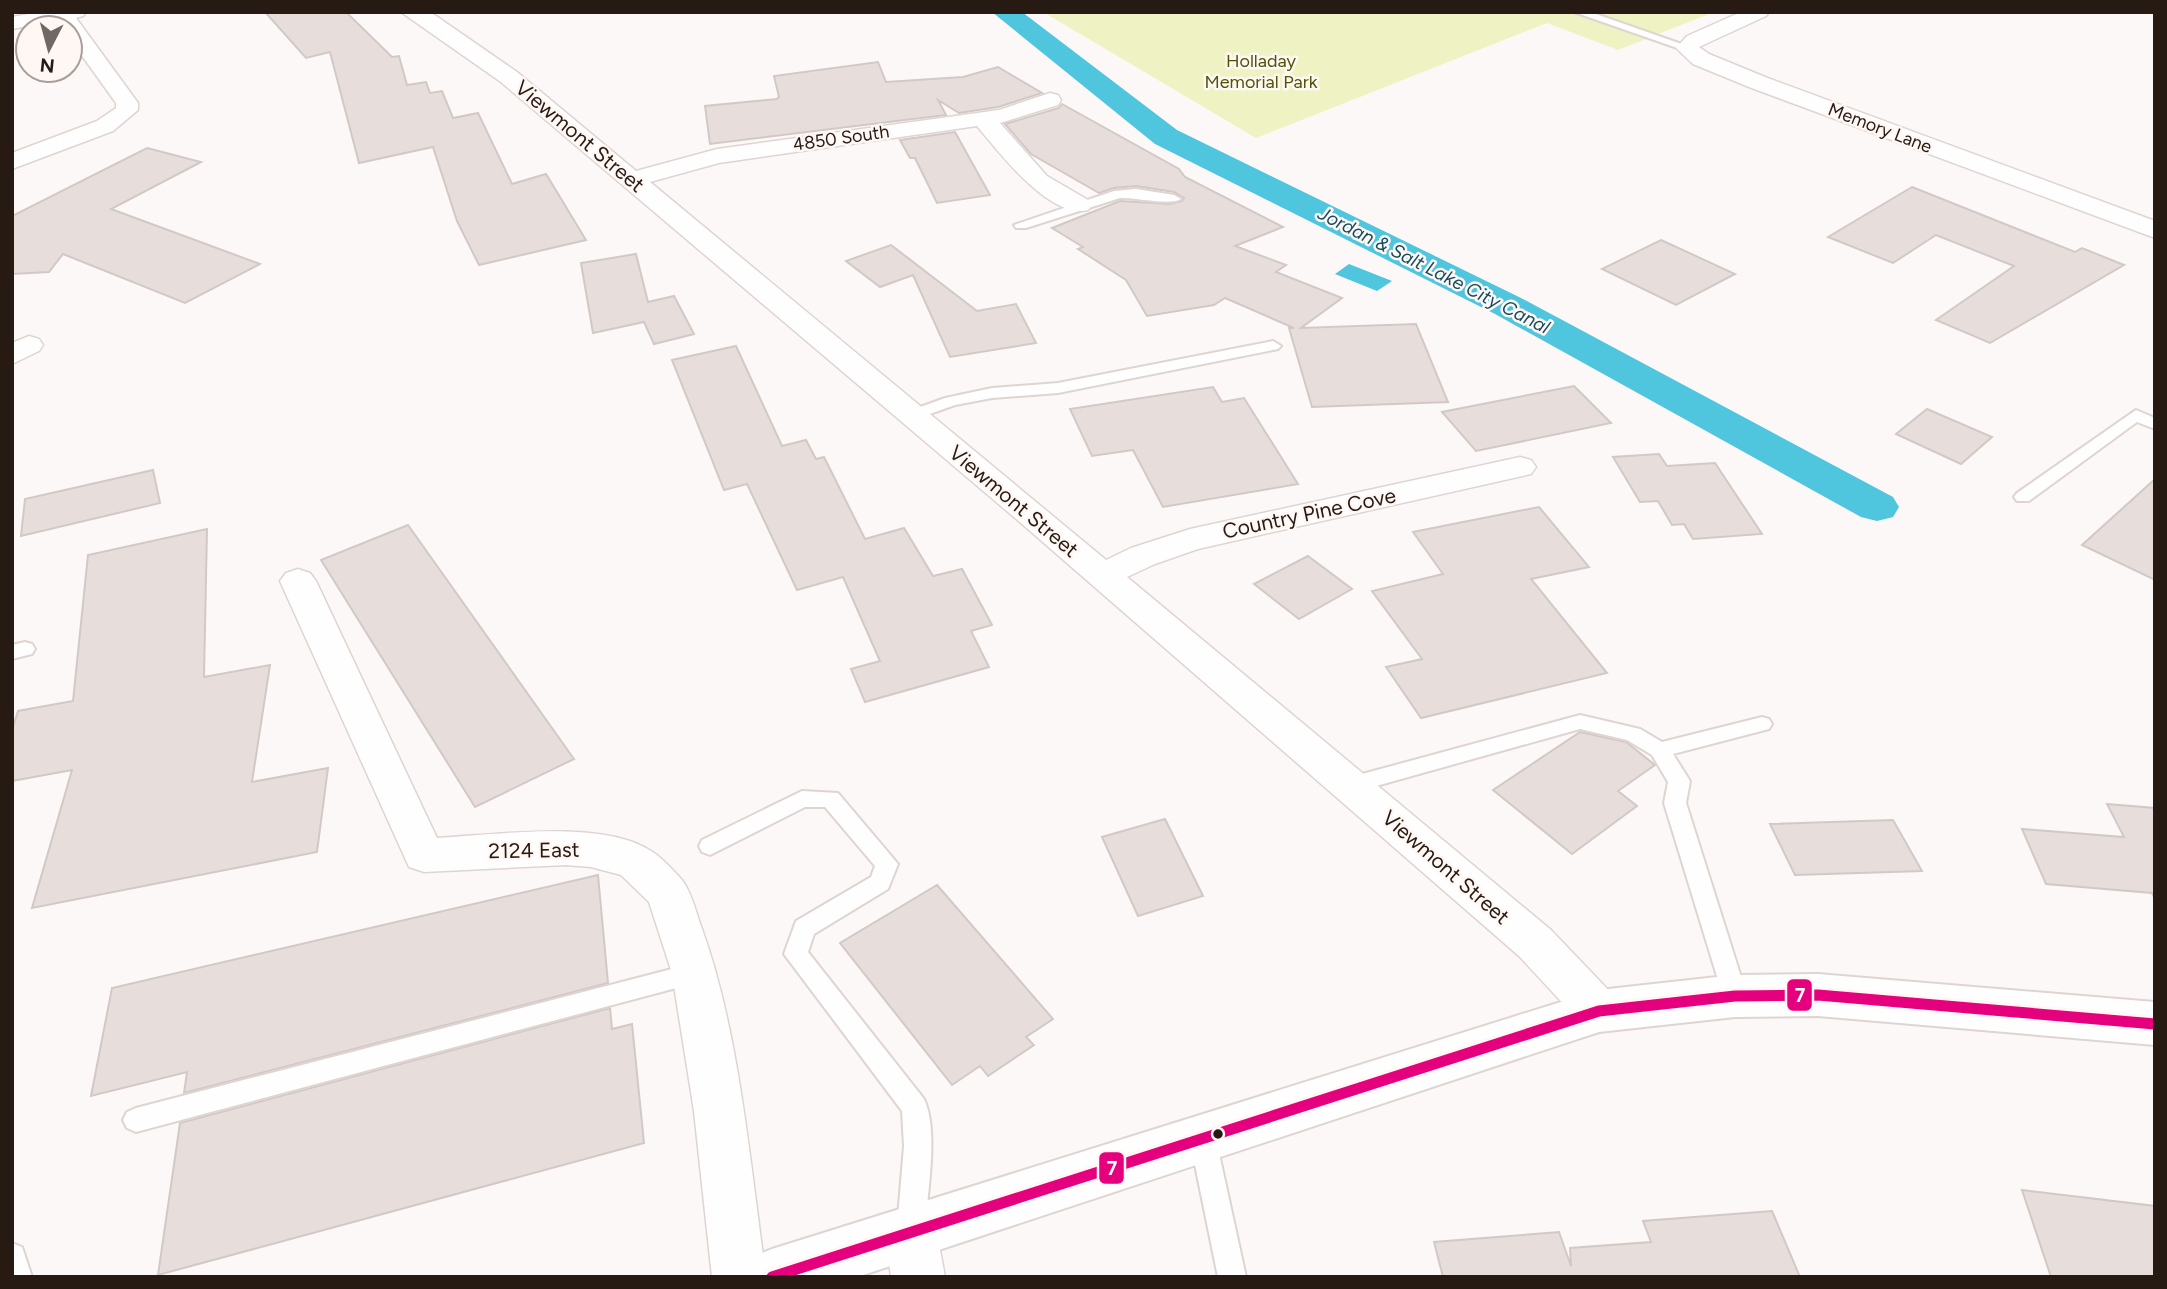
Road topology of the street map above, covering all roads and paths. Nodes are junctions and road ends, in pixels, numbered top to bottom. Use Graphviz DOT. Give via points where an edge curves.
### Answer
graph roads {
  1 [pos="1579,12"];
  2 [pos="1759,12"];
  3 [pos="70,13"];
  4 [pos="418,13"];
  5 [pos="12,23"];
  6 [pos="1687,48"];
  7 [pos="1050,100"];
  8 [pos="984,120"];
  9 [pos="12,162"];
  10 [pos="633,179"];
  11 [pos="1174,199"];
  12 [pos="1079,205"];
  13 [pos="1021,225"];
  14 [pos="2155,230"];
  15 [pos="1273,345"];
  16 [pos="911,416"];
  17 [pos="2155,424"];
  18 [pos="1520,467"];
  19 [pos="2023,498"];
  20 [pos="1103,575"];
  21 [pos="298,580"];
  22 [pos="1762,724"];
  23 [pos="1659,750"];
  24 [pos="1351,785"];
  25 [pos="710,845"];
  26 [pos="695,972"];
  27 [pos="1735,996"];
  28 [pos="1599,1011"];
  29 [pos="2155,1024"];
  30 [pos="136,1120"];
  31 [pos="1203,1140"];
  32 [pos="914,1255"];
  33 [pos="12,1257"];
  34 [pos="18,1277"];
  35 [pos="739,1277"];
  36 [pos="772,1277"];
  37 [pos="1232,1277"];
  1 -- 6 [label="lane"];
  2 -- 6 [label="street" via="1694,40"];
  3 -- 5 [label="street"];
  3 -- 9 [label="street" via="127,103 127,110 105,126"];
  4 -- 10 [label="street, Viewmont Street" via="509,77"];
  6 -- 14 [label="street, Memory Lane" via="1701,59 1756,82"];
  7 -- 8 [label="street, 4850 South"];
  8 -- 10 [label="street, 4850 South" via="717,156"];
  8 -- 12 [label="street" via="1038,181"];
  10 -- 16 [label="street, Viewmont Street"];
  11 -- 12 [label="lane" via="1119,194"];
  12 -- 13 [label="lane"];
  15 -- 16 [label="lane" via="1067,387 951,401"];
  16 -- 20 [label="street, Viewmont Street"];
  17 -- 19 [label="lane" via="2136,415"];
  18 -- 20 [label="street, Country Pine Cove" via="1190,540"];
  20 -- 24 [label="street, Viewmont Street"];
  21 -- 26 [label="street, 2124 East" via="424,855 566,848 617,855 636,863 667,893"];
  22 -- 23 [label="lane"];
  23 -- 24 [label="lane" via="1633,734 1580,722"];
  23 -- 27 [label="lane" via="1679,781 1675,803"];
  24 -- 28 [label="street, Viewmont Street" via="1535,943"];
  25 -- 32 [label="lane" via="802,799 830,799 887,864 880,883 804,928 796,954 915,1107"];
  26 -- 30 [label="lane"];
  26 -- 35 [label="street, 2124 East"];
  27 -- 28 [label="main road"];
  27 -- 29 [label="main road" via="1818,995"];
  28 -- 31 [label="main road"];
  31 -- 32 [label="main road"];
  31 -- 37 [label="lane"];
  32 -- 36 [label="main road"];
  33 -- 34 [label="lane"];
}
